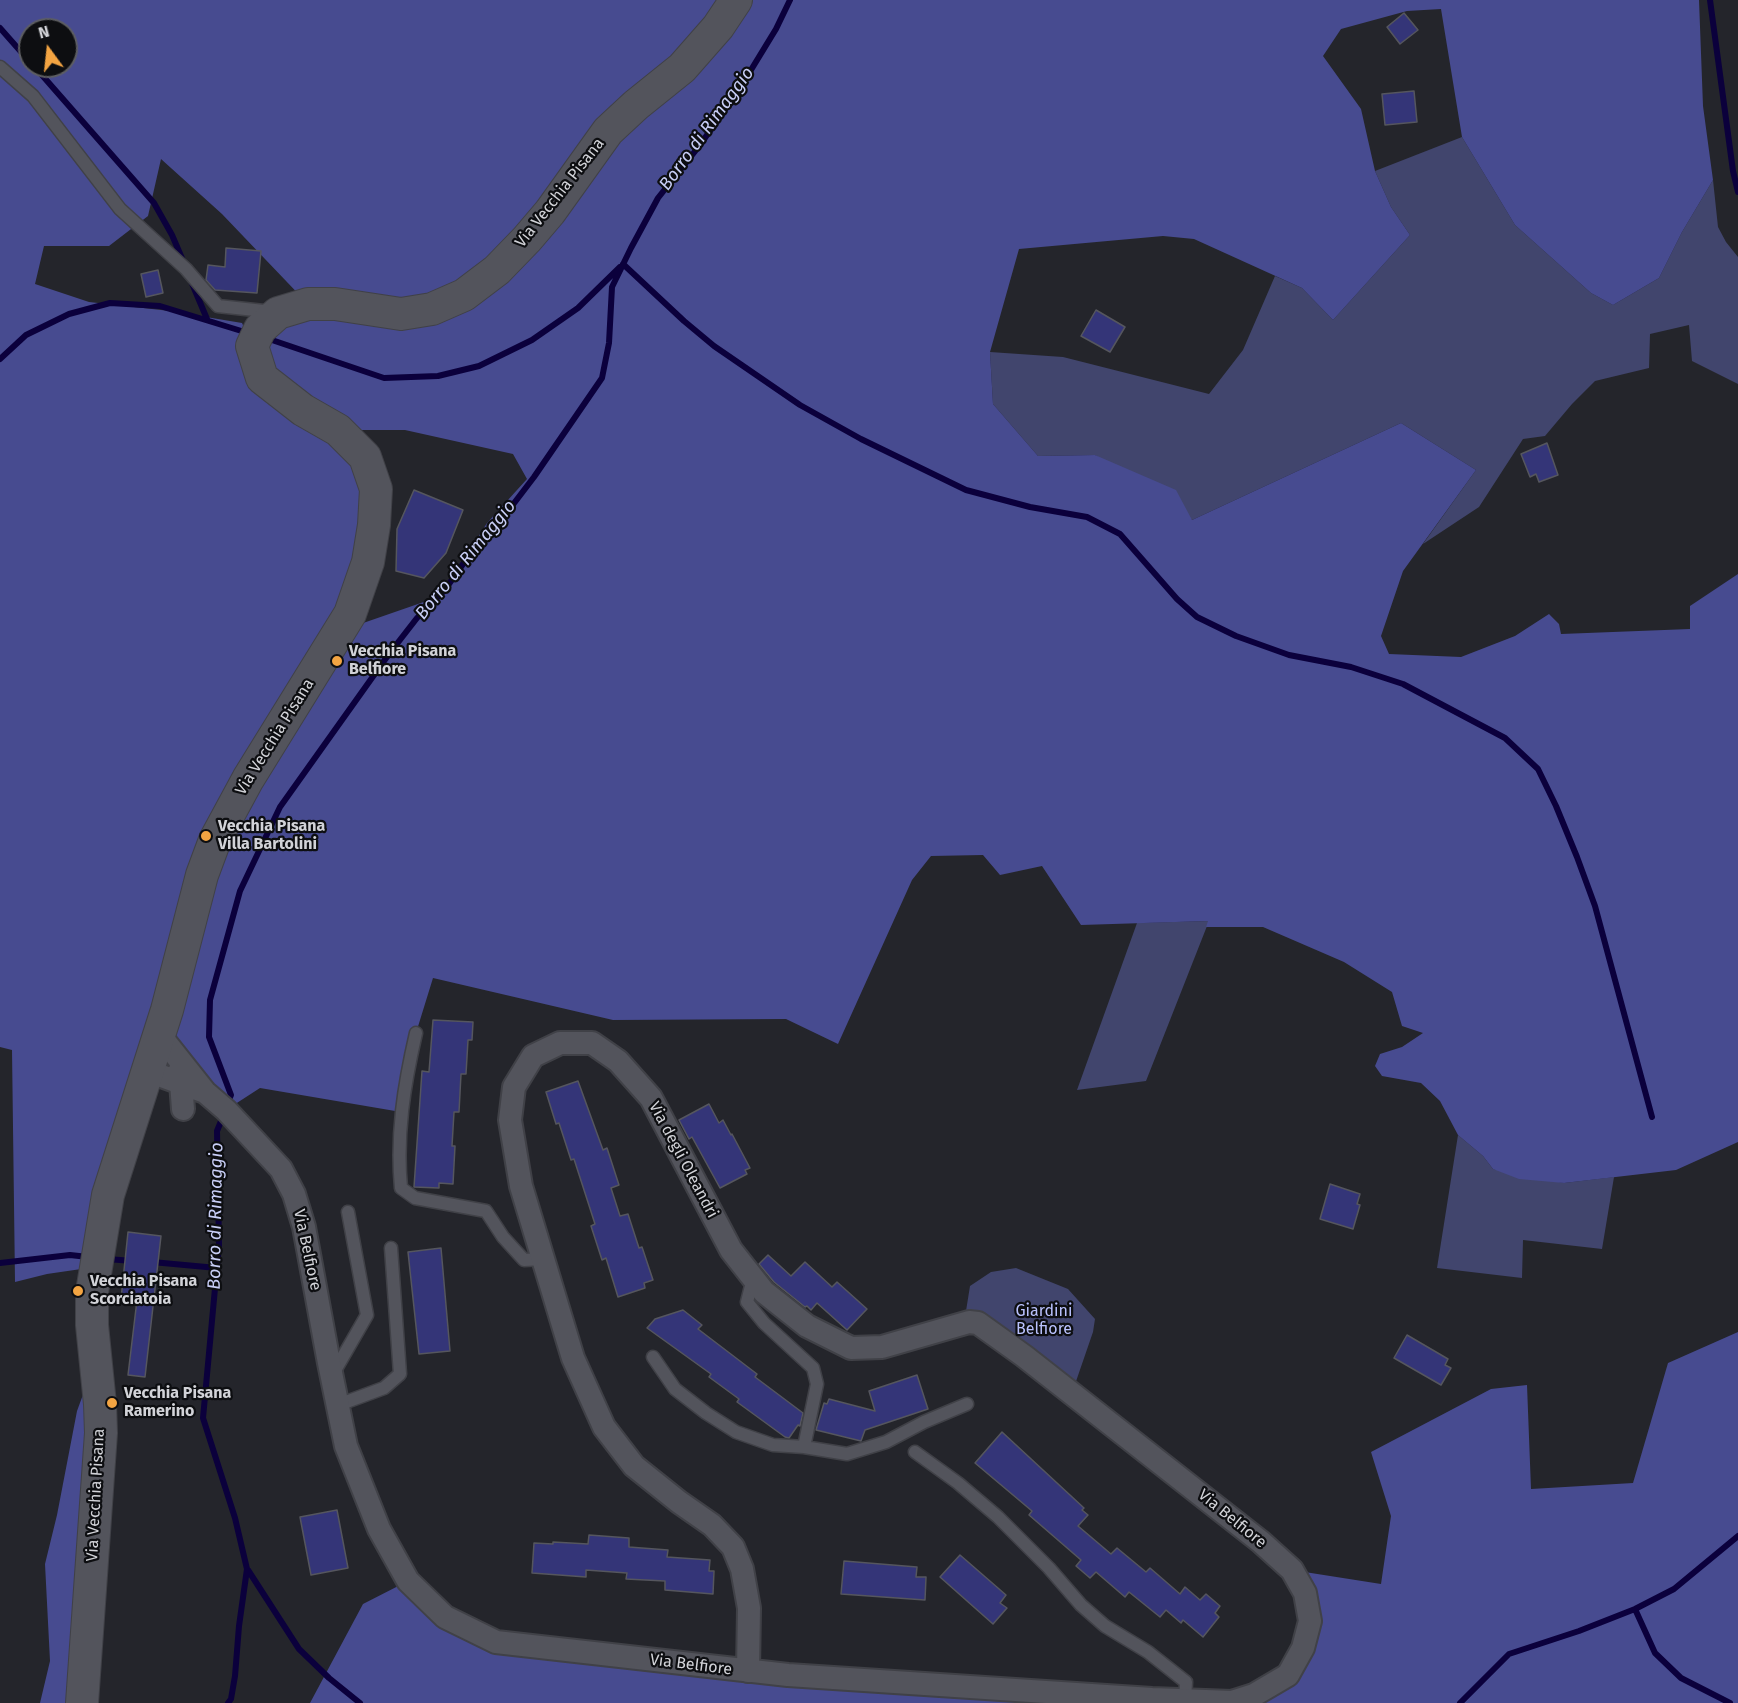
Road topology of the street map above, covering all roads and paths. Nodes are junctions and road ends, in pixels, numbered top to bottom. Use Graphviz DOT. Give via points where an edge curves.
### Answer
graph roads {
  1 [pos="736,0"];
  2 [pos="0,67"];
  3 [pos="278,313"];
  4 [pos="416,1033"];
  5 [pos="159,1034"];
  6 [pos="179,1059"];
  7 [pos="148,1071"];
  8 [pos="181,1083"];
  9 [pos="205,1092"];
  10 [pos="183,1109"];
  11 [pos="348,1212"];
  12 [pos="392,1248"];
  13 [pos="543,1259"];
  14 [pos="753,1278"];
  15 [pos="994,1333"];
  16 [pos="653,1357"];
  17 [pos="332,1376"];
  18 [pos="967,1404"];
  19 [pos="338,1405"];
  20 [pos="804,1447"];
  21 [pos="915,1452"];
  22 [pos="748,1671"];
  23 [pos="1185,1700"];
  24 [pos="82,1703"];
  1 -- 3 [label="main road, Via Vecchia Pisana" via="682,68 608,131 527,239 497,270 464,295 432,309 401,314 335,304 308,304"];
  2 -- 3 [label="lane" via="33,96 120,209 186,269 218,306"];
  3 -- 5 [label="main road, Via Vecchia Pisana" via="260,329 252,346 262,378 303,410 338,430 365,457 376,489 368,562 350,615 214,840"];
  4 -- 13 [label="lane" via="400,1112 401,1188 415,1198 486,1211 503,1238 524,1260"];
  5 -- 6 [label="street, Via Belfiore"];
  5 -- 7 [label="main road, Via Vecchia Pisana"];
  6 -- 8 [label="street"];
  6 -- 9 [label="street, Via Belfiore"];
  7 -- 8 [label="street, Via Belfiore"];
  7 -- 24 [label="main road, Via Vecchia Pisana" via="108,1195 92,1292 101,1433"];
  8 -- 9 [label="street, Via Belfiore"];
  8 -- 10 [label="street"];
  9 -- 17 [label="street, Via Belfiore" via="281,1169 294,1194 304,1227"];
  11 -- 17 [label="lane" via="367,1315"];
  12 -- 19 [label="lane" via="400,1374 384,1388"];
  13 -- 14 [label="street, Via degli Oleandri" via="521,1186 510,1120 514,1087 533,1056 560,1043 592,1044 618,1061 651,1098 731,1250"];
  13 -- 22 [label="street, Via degli Oleandri" via="573,1358 604,1427 634,1466 712,1525 733,1546 749,1608"];
  14 -- 15 [label="street, Via degli Oleandri" via="764,1292 807,1326 851,1348 882,1347 969,1322"];
  14 -- 20 [label="lane" via="747,1302 813,1368 817,1384"];
  15 -- 23 [label="street, Via Belfiore" via="1261,1542 1292,1570 1305,1593 1310,1621 1303,1648 1288,1675 1254,1695 1232,1702"];
  16 -- 20 [label="lane" via="675,1389 736,1432 773,1445"];
  17 -- 19 [label="street, Via Belfiore"];
  18 -- 20 [label="lane" via="886,1442 847,1454"];
  19 -- 22 [label="street, Via Belfiore" via="346,1446 379,1529 408,1581 445,1617 496,1642"];
  21 -- 23 [label="lane" via="998,1516 1105,1626 1148,1652 1186,1682"];
  22 -- 23 [label="street, Via Belfiore"];
}
